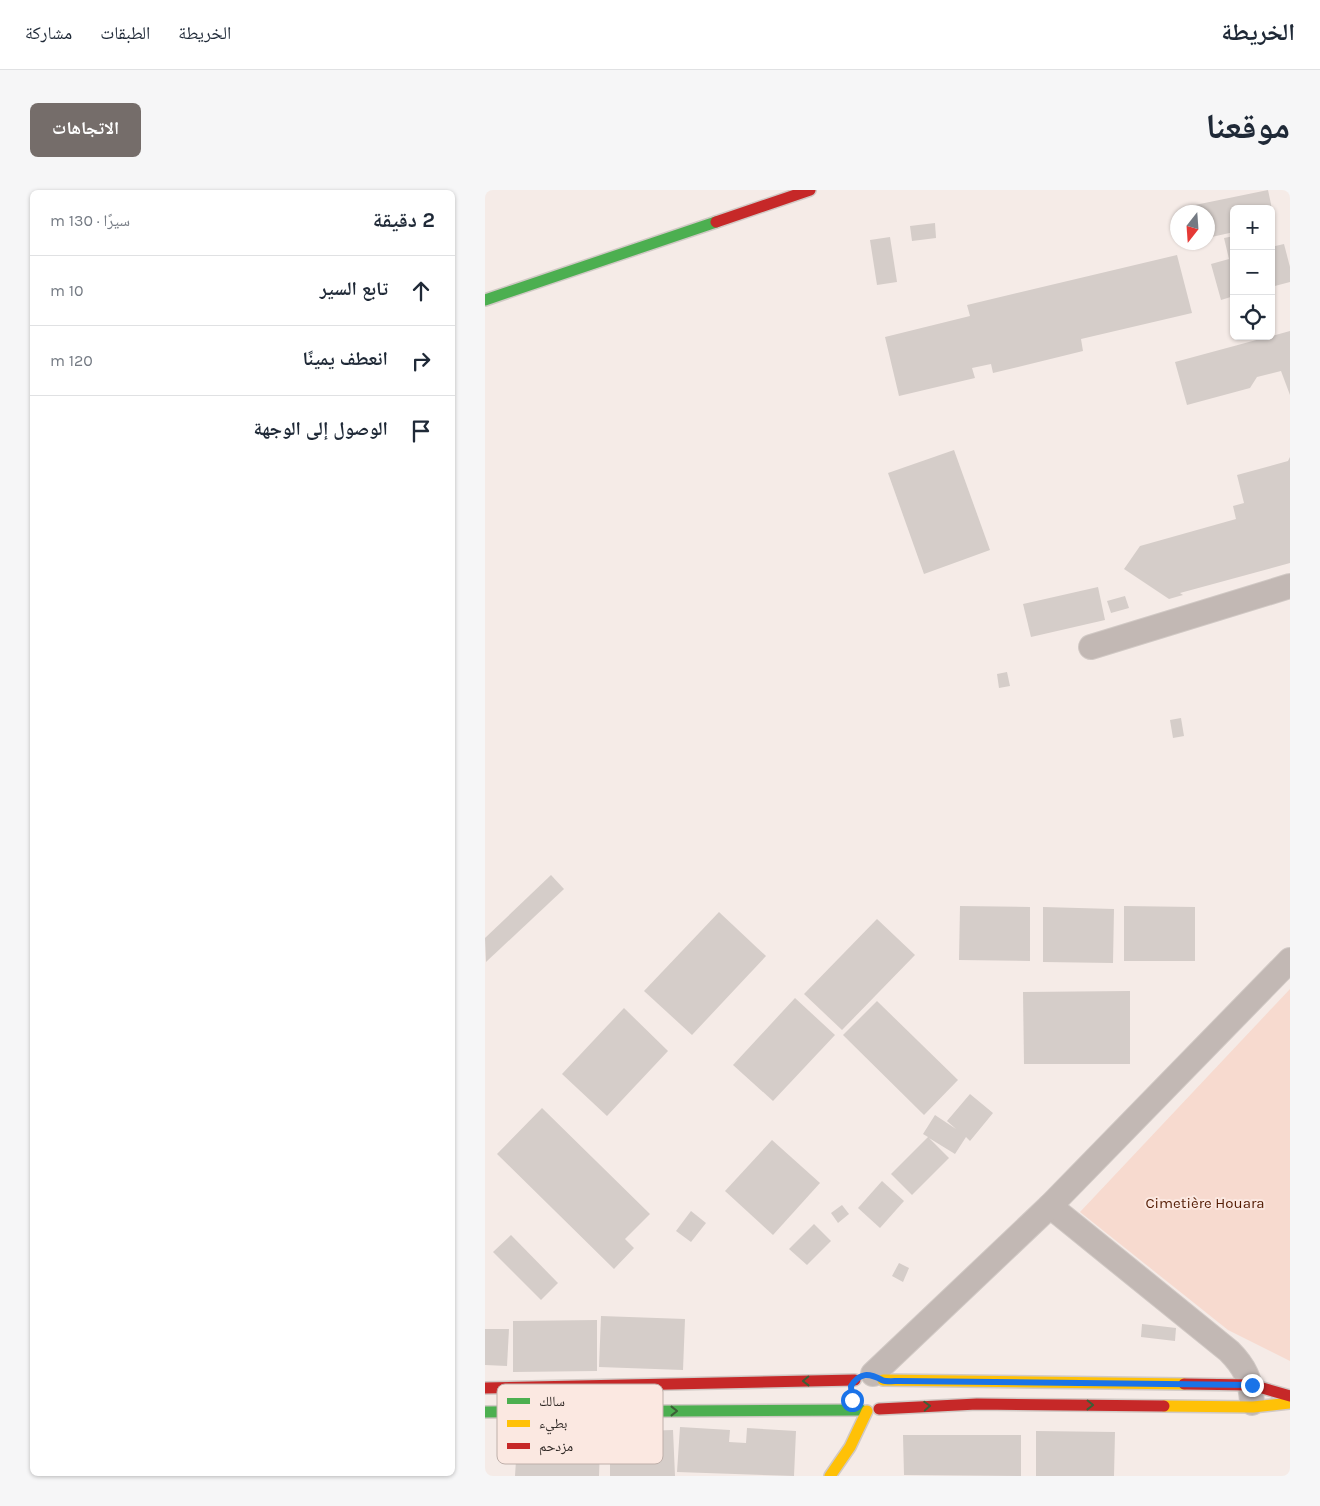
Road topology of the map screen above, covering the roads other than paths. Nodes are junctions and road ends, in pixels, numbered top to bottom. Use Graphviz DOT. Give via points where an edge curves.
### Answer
graph roads {
  1 [pos="810,190"];
  2 [pos="485,300"];
  3 [pos="1290,586"];
  4 [pos="1091,648"];
  5 [pos="1290,960"];
  6 [pos="1050,1206"];
  7 [pos="870,1378"];
  8 [pos="639,1384"];
  9 [pos="1252,1396"];
  10 [pos="1290,1396"];
  11 [pos="1290,1403"];
  12 [pos="869,1410"];
  13 [pos="663,1411"];
  14 [pos="830,1476"];
  1 -- 2 [label="main road"];
  3 -- 4 [label="street"];
  5 -- 6 [label="street"];
  6 -- 7 [label="street"];
  6 -- 9 [label="street" via="1229,1351 1240,1362"];
  7 -- 8 [label="main road, one-way"];
  7 -- 9 [label="main road"];
  7 -- 12 [label="main road" via="887,1395"];
  7 -- 12 [label="main road" via="851,1397"];
  9 -- 10 [label="main road"];
  9 -- 11 [label="main road"];
  12 -- 9 [label="main road, one-way"];
  13 -- 12 [label="main road, one-way"];
  12 -- 14 [label="main road"];
}
